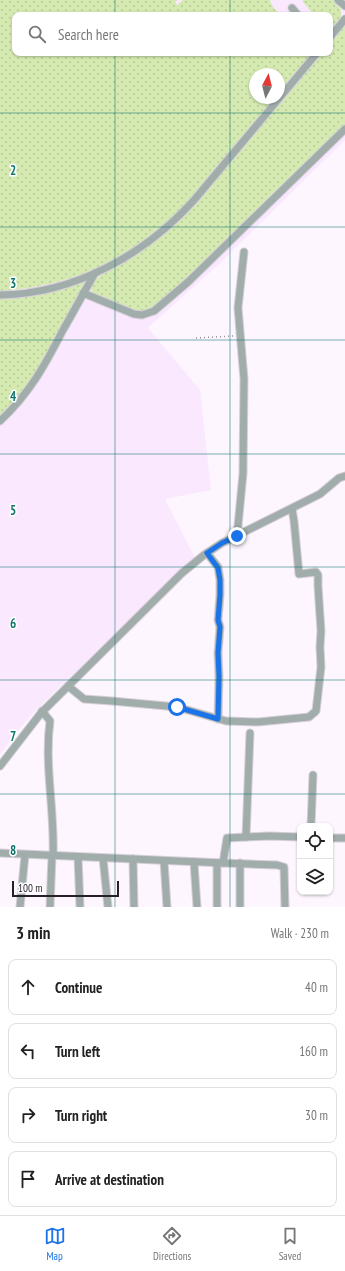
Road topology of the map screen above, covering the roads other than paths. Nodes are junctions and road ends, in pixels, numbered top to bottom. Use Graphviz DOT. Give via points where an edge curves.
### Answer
graph roads {
  1 [pos="338,0"];
  2 [pos="345,6"];
  3 [pos="292,8"];
  4 [pos="295,12"];
  5 [pos="345,19"];
  6 [pos="333,33"];
  7 [pos="314,56"];
  8 [pos="345,129"];
  9 [pos="244,252"];
  10 [pos="94,273"];
  11 [pos="84,293"];
  12 [pos="0,295"];
  13 [pos="0,421"];
  14 [pos="345,476"];
  15 [pos="292,509"];
  16 [pos="237,536"];
  17 [pos="207,553"];
  18 [pos="68,686"];
  19 [pos="42,711"];
  20 [pos="218,719"];
  21 [pos="250,734"];
  22 [pos="0,766"];
  23 [pos="313,775"];
  24 [pos="311,823"];
  25 [pos="246,837"];
  26 [pos="297,837"];
  27 [pos="333,838"];
  28 [pos="345,838"];
  29 [pos="0,853"];
  30 [pos="25,855"];
  31 [pos="53,856"];
  32 [pos="78,857"];
  33 [pos="103,858"];
  34 [pos="133,860"];
  35 [pos="164,861"];
  36 [pos="194,862"];
  37 [pos="220,863"];
  38 [pos="240,863"];
  39 [pos="20,907"];
  40 [pos="50,907"];
  41 [pos="80,907"];
  42 [pos="108,907"];
  43 [pos="134,907"];
  44 [pos="168,907"];
  45 [pos="197,907"];
  46 [pos="217,907"];
  47 [pos="240,907"];
  48 [pos="285,907"];
  1 -- 2 [label="street"];
  3 -- 4 [label="street"];
  5 -- 6 [label="street"];
  7 -- 10 [label="street" via="187,209 144,245"];
  8 -- 11 [label="street" via="216,256 154,311 134,314"];
  9 -- 16 [label="street" via="238,308 244,379 243,474"];
  10 -- 11 [label="street"];
  10 -- 12 [label="street" via="51,288"];
  11 -- 13 [label="street" via="32,386"];
  14 -- 15 [label="street" via="320,494"];
  15 -- 16 [label="street"];
  15 -- 20 [label="street" via="298,574 316,572 318,575 322,630 316,710 309,717 265,721"];
  16 -- 17 [label="street"];
  17 -- 18 [label="street" via="182,573"];
  17 -- 20 [label="street" via="218,568 220,580"];
  18 -- 19 [label="street"];
  18 -- 20 [label="street" via="84,700 177,707"];
  19 -- 22 [label="street"];
  19 -- 31 [label="street" via="50,721 48,739"];
  21 -- 25 [label="street"];
  23 -- 24 [label="street"];
  25 -- 26 [label="street"];
  25 -- 37 [label="street" via="227,838"];
  27 -- 28 [label="street"];
  29 -- 30 [label="street"];
  30 -- 31 [label="street"];
  30 -- 39 [label="street"];
  31 -- 32 [label="street"];
  31 -- 40 [label="street"];
  32 -- 33 [label="street"];
  32 -- 41 [label="street"];
  33 -- 34 [label="street"];
  33 -- 42 [label="street"];
  34 -- 35 [label="street"];
  34 -- 43 [label="street"];
  35 -- 36 [label="street"];
  35 -- 44 [label="street"];
  36 -- 37 [label="street"];
  36 -- 45 [label="street"];
  37 -- 38 [label="street"];
  37 -- 46 [label="street"];
  38 -- 47 [label="street"];
  38 -- 48 [label="street" via="284,867"];
}
